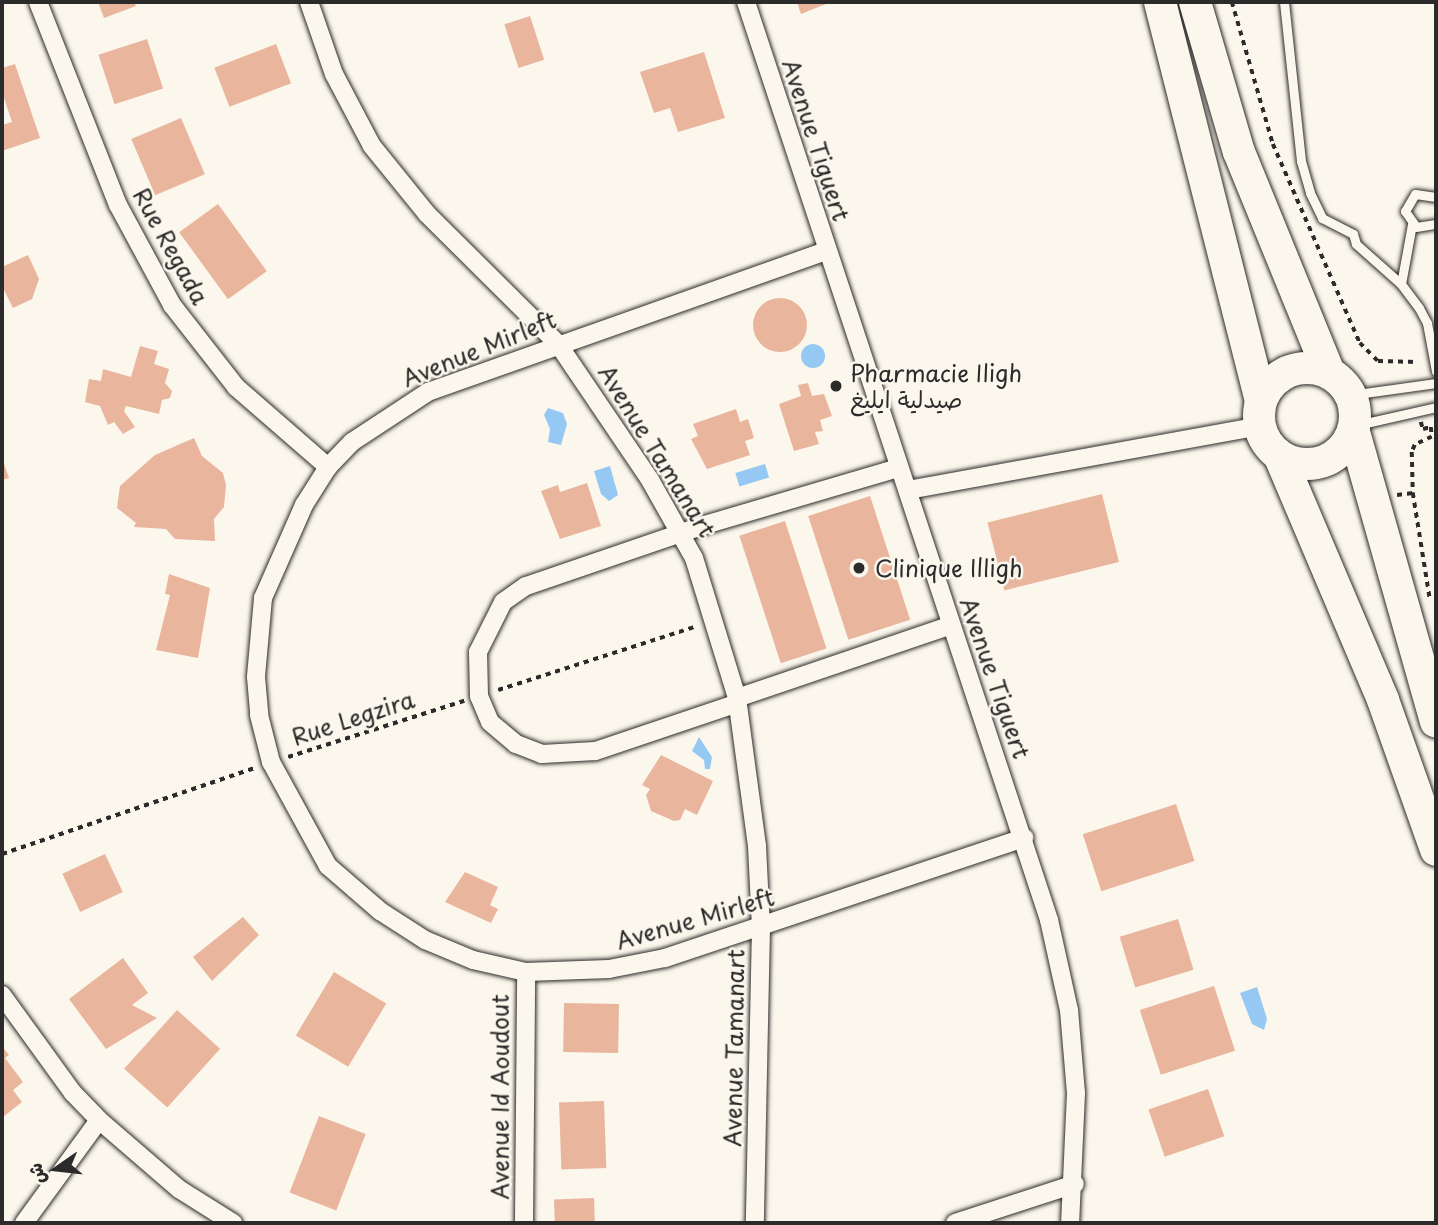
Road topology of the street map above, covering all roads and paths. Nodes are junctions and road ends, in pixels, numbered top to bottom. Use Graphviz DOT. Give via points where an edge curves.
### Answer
graph roads {
  1 [pos="38,2"];
  2 [pos="309,2"];
  3 [pos="746,2"];
  4 [pos="1160,2"];
  5 [pos="1195,2"];
  6 [pos="1284,2"];
  7 [pos="1436,197"];
  8 [pos="1412,224"];
  9 [pos="1436,224"];
  10 [pos="827,251"];
  11 [pos="1401,284"];
  12 [pos="558,344"];
  13 [pos="1436,371"];
  14 [pos="1436,383"];
  15 [pos="1339,384"];
  16 [pos="1436,407"];
  17 [pos="1418,412"];
  18 [pos="1260,413"];
  19 [pos="1355,429"];
  20 [pos="1434,432"];
  21 [pos="1280,457"];
  22 [pos="328,467"];
  23 [pos="898,468"];
  24 [pos="908,490"];
  25 [pos="682,533"];
  26 [pos="1431,604"];
  27 [pos="716,620"];
  28 [pos="951,625"];
  29 [pos="479,696"];
  30 [pos="738,701"];
  31 [pos="1436,722"];
  32 [pos="271,762"];
  33 [pos="1024,838"];
  34 [pos="1436,850"];
  35 [pos="2,854"];
  36 [pos="761,927"];
  37 [pos="526,972"];
  38 [pos="2,995"];
  39 [pos="99,1120"];
  40 [pos="1075,1184"];
  41 [pos="24,1223"];
  42 [pos="233,1223"];
  43 [pos="524,1223"];
  44 [pos="755,1223"];
  45 [pos="955,1223"];
  46 [pos="1070,1223"];
  1 -- 22 [label="street, Rue Regada" via="118,205 172,304 236,387"];
  2 -- 12 [label="street, Avenue Tamanart" via="334,74 372,146 427,214"];
  3 -- 10 [label="street, Avenue Tiguert"];
  4 -- 18 [label="highway"];
  5 -- 15 [label="highway" via="1238,152"];
  6 -- 11 [label="lane" via="1301,161 1310,193 1322,218 1353,234 1356,244"];
  7 -- 8 [label="lane" via="1425,192 1411,197 1405,211"];
  8 -- 9 [label="lane" via="1425,229"];
  8 -- 11 [label="lane"];
  10 -- 12 [label="street, Avenue Mirleft"];
  10 -- 23 [label="street, Avenue Tiguert"];
  11 -- 13 [label="lane" via="1427,323"];
  12 -- 22 [label="street, Avenue Mirleft" via="428,392 379,422"];
  12 -- 25 [label="street, Avenue Tamanart"];
  14 -- 15 [label="lane"];
  15 -- 18 [label="highway" via="1313,368 1289,372 1269,386"];
  15 -- 19 [label="highway"];
  16 -- 17 [label="lane"];
  17 -- 19 [label="lane"];
  17 -- 20 [label="path" via="1423,429 1431,427"];
  18 -- 21 [label="highway" via="1268,447"];
  18 -- 24 [label="street"];
  19 -- 21 [label="highway" via="1334,457 1321,463 1306,465"];
  19 -- 31 [label="highway"];
  20 -- 26 [label="path" via="1412,452 1419,548"];
  21 -- 34 [label="highway" via="1383,700"];
  22 -- 32 [label="street, Avenue Mirleft" via="304,505 263,598 256,677 259,715"];
  23 -- 24 [label="street, Avenue Tiguert"];
  23 -- 25 [label="street"];
  24 -- 28 [label="street, Avenue Tiguert"];
  25 -- 27 [label="street, Avenue Tamanart"];
  25 -- 29 [label="street" via="526,586 503,602 489,622 478,652"];
  27 -- 29 [label="path, Rue Legzira"];
  27 -- 30 [label="street, Avenue Tamanart"];
  28 -- 30 [label="street"];
  28 -- 33 [label="street, Avenue Tiguert"];
  29 -- 30 [label="street" via="490,722 516,744 561,757 595,751"];
  29 -- 32 [label="path, Rue Legzira"];
  30 -- 36 [label="street, Avenue Tamanart" via="753,806"];
  32 -- 35 [label="path, Rue Legzira"];
  32 -- 37 [label="street, Avenue Mirleft" via="328,866 380,911 425,940 473,960"];
  33 -- 36 [label="street, Avenue Mirleft"];
  33 -- 40 [label="street, Avenue Tiguert" via="1069,1010 1076,1093"];
  36 -- 37 [label="street, Avenue Mirleft" via="665,958 609,969"];
  36 -- 44 [label="street, Avenue Tamanart"];
  37 -- 43 [label="street, Avenue Id Aoudout"];
  38 -- 39 [label="street" via="73,1093"];
  39 -- 41 [label="street"];
  39 -- 42 [label="street" via="179,1189"];
  40 -- 45 [label="street"];
  40 -- 46 [label="street, Avenue Tiguert"];
}
